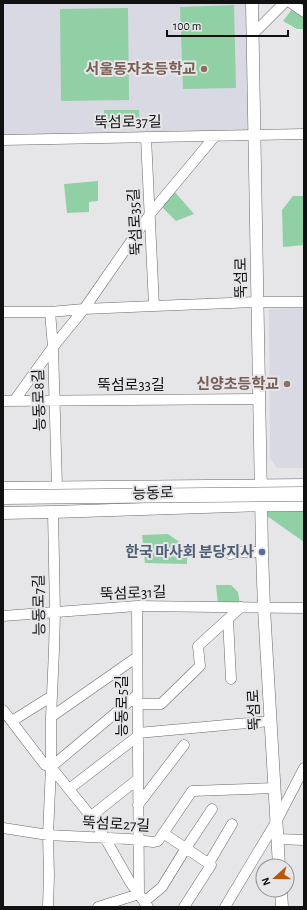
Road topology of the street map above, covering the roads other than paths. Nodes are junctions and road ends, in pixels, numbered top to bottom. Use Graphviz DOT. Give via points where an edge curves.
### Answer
graph roads {
  1 [pos="252,3"];
  2 [pos="284,3"];
  3 [pos="291,3"];
  4 [pos="304,12"];
  5 [pos="253,34"];
  6 [pos="304,134"];
  7 [pos="254,135"];
  8 [pos="215,136"];
  9 [pos="146,137"];
  10 [pos="3,140"];
  11 [pos="150,214"];
  12 [pos="258,302"];
  13 [pos="304,302"];
  14 [pos="154,306"];
  15 [pos="84,309"];
  16 [pos="3,312"];
  17 [pos="50,312"];
  18 [pos="53,347"];
  19 [pos="259,399"];
  20 [pos="54,400"];
  21 [pos="3,401"];
  22 [pos="14,401"];
  23 [pos="304,485"];
  24 [pos="261,486"];
  25 [pos="57,487"];
  26 [pos="3,488"];
  27 [pos="304,494"];
  28 [pos="3,497"];
  29 [pos="304,499"];
  30 [pos="3,502"];
  31 [pos="304,504"];
  32 [pos="261,505"];
  33 [pos="53,512"];
  34 [pos="3,513"];
  35 [pos="262,552"];
  36 [pos="230,554"];
  37 [pos="137,606"];
  38 [pos="241,607"];
  39 [pos="264,608"];
  40 [pos="304,608"];
  41 [pos="55,613"];
  42 [pos="3,616"];
  43 [pos="228,619"];
  44 [pos="137,657"];
  45 [pos="231,679"];
  46 [pos="52,696"];
  47 [pos="137,699"];
  48 [pos="3,710"];
  49 [pos="52,717"];
  50 [pos="12,721"];
  51 [pos="270,721"];
  52 [pos="138,734"];
  53 [pos="184,746"];
  54 [pos="51,767"];
  55 [pos="304,768"];
  56 [pos="138,779"];
  57 [pos="274,788"];
  58 [pos="69,789"];
  59 [pos="138,805"];
  60 [pos="212,809"];
  61 [pos="90,817"];
  62 [pos="276,822"];
  63 [pos="232,824"];
  64 [pos="3,828"];
  65 [pos="163,833"];
  66 [pos="48,835"];
  67 [pos="105,838"];
  68 [pos="277,839"];
  69 [pos="138,840"];
  70 [pos="304,840"];
  71 [pos="186,848"];
  72 [pos="278,858"];
  73 [pos="209,863"];
  74 [pos="144,901"];
  75 [pos="48,907"];
  76 [pos="98,907"];
  77 [pos="184,907"];
  78 [pos="225,907"];
  1 -- 5 [label="main road, 뚝섬로"];
  2 -- 5 [label="street"];
  3 -- 4 [label="street"];
  5 -- 7 [label="main road, 뚝섬로"];
  6 -- 7 [label="street, 뚝섬로37길"];
  7 -- 8 [label="street, 뚝섬로37길"];
  7 -- 12 [label="main road, 뚝섬로"];
  8 -- 9 [label="street, 뚝섬로37길"];
  8 -- 11 [label="street"];
  9 -- 10 [label="street, 뚝섬로37길"];
  9 -- 11 [label="street, 뚝섬로35길"];
  11 -- 14 [label="street, 뚝섬로35길"];
  11 -- 15 [label="street"];
  12 -- 13 [label="street"];
  12 -- 14 [label="street"];
  12 -- 19 [label="main road, 뚝섬로"];
  14 -- 15 [label="street"];
  15 -- 17 [label="street"];
  15 -- 18 [label="street"];
  16 -- 17 [label="street"];
  17 -- 18 [label="street, 능동로8길"];
  18 -- 20 [label="street, 능동로8길"];
  18 -- 22 [label="street"];
  19 -- 20 [label="street, 뚝섬로33길"];
  19 -- 24 [label="main road, 뚝섬로"];
  20 -- 22 [label="street, 뚝섬로33길"];
  20 -- 25 [label="street, 능동로8길"];
  21 -- 22 [label="street, 뚝섬로33길"];
  23 -- 24 [label="main road, 능동로"];
  24 -- 25 [label="main road, 능동로"];
  24 -- 32 [label="main road, 뚝섬로"];
  25 -- 26 [label="main road, 능동로"];
  27 -- 28 [label="highway, bridge"];
  29 -- 30 [label="highway"];
  31 -- 32 [label="main road, 능동로"];
  32 -- 33 [label="main road, 능동로"];
  32 -- 35 [label="main road, 뚝섬로"];
  33 -- 34 [label="main road, 능동로"];
  33 -- 41 [label="street, 능동로7길"];
  35 -- 36 [label="street"];
  35 -- 39 [label="main road, 뚝섬로"];
  37 -- 38 [label="street, 뚝섬로31길"];
  37 -- 41 [label="street, 뚝섬로31길"];
  37 -- 44 [label="street, 능동로5길"];
  38 -- 39 [label="street, 뚝섬로31길"];
  38 -- 43 [label="street"];
  39 -- 40 [label="street, 뚝섬로31길"];
  39 -- 51 [label="main road, 뚝섬로"];
  41 -- 42 [label="street, 뚝섬로31길"];
  41 -- 46 [label="street, 능동로7길"];
  43 -- 45 [label="street"];
  43 -- 47 [label="street" via="198,646 200,666 161,704"];
  44 -- 47 [label="street, 능동로5길"];
  44 -- 49 [label="street"];
  46 -- 49 [label="street, 능동로7길"];
  46 -- 50 [label="street"];
  47 -- 52 [label="street, 능동로5길"];
  47 -- 54 [label="street"];
  48 -- 50 [label="street"];
  49 -- 54 [label="street, 능동로7길"];
  50 -- 54 [label="street" via="45,764"];
  51 -- 52 [label="street"];
  51 -- 57 [label="main road, 뚝섬로"];
  52 -- 56 [label="street, 능동로5길"];
  52 -- 58 [label="street"];
  53 -- 59 [label="street"];
  54 -- 58 [label="street"];
  54 -- 66 [label="street, 능동로7길"];
  55 -- 62 [label="street"];
  56 -- 59 [label="street, 능동로5길"];
  56 -- 61 [label="street"];
  57 -- 62 [label="main road, 뚝섬로"];
  57 -- 65 [label="street, 뚝섬로27길" via="192,792"];
  58 -- 61 [label="street"];
  59 -- 69 [label="street, 능동로5길"];
  60 -- 71 [label="street"];
  61 -- 67 [label="street"];
  62 -- 68 [label="main road, 뚝섬로"];
  62 -- 78 [label="street"];
  63 -- 73 [label="street"];
  64 -- 66 [label="street, 뚝섬로27길"];
  65 -- 69 [label="street, 뚝섬로27길" via="158,841"];
  65 -- 71 [label="street"];
  66 -- 67 [label="street, 뚝섬로27길"];
  66 -- 75 [label="street, 능동로7길"];
  67 -- 69 [label="street, 뚝섬로27길"];
  67 -- 74 [label="street"];
  68 -- 70 [label="street"];
  68 -- 72 [label="main road, 뚝섬로"];
  69 -- 74 [label="street, 능동로5길"];
  71 -- 73 [label="street"];
  71 -- 74 [label="street" via="162,887"];
  73 -- 77 [label="street" via="212,865"];
  74 -- 76 [label="street"];
}
